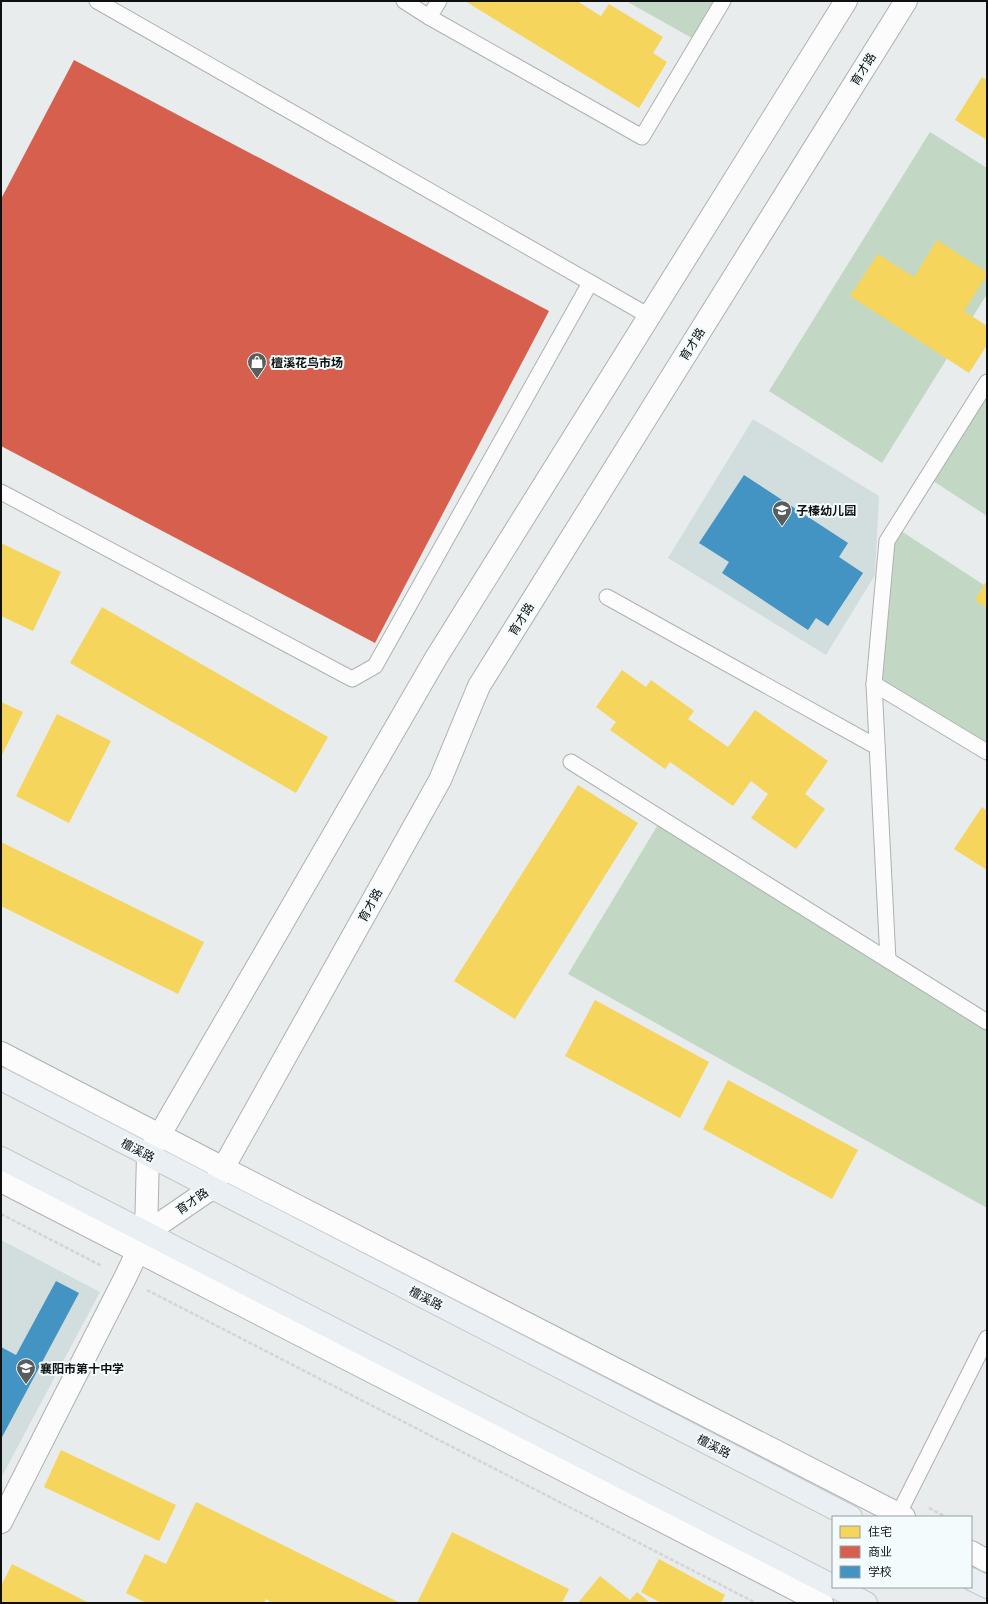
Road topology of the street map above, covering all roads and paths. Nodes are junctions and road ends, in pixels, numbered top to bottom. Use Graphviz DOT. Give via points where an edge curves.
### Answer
graph roads {
  1 [pos="97,1"];
  2 [pos="404,1"];
  3 [pos="439,1"];
  4 [pos="723,1"];
  5 [pos="846,1"];
  6 [pos="906,1"];
  7 [pos="429,17"];
  8 [pos="590,283"];
  9 [pos="649,316"];
  10 [pos="986,384"];
  11 [pos="1,492"];
  12 [pos="607,597"];
  13 [pos="874,684"];
  14 [pos="877,747"];
  15 [pos="987,752"];
  16 [pos="571,762"];
  17 [pos="888,960"];
  18 [pos="987,1022"];
  19 [pos="1,1053"];
  20 [pos="1,1079"];
  21 [pos="159,1135"];
  22 [pos="148,1155"];
  23 [pos="1,1158"];
  24 [pos="222,1168"];
  25 [pos="1,1181"];
  26 [pos="212,1188"];
  27 [pos="1,1214"];
  28 [pos="142,1242"];
  29 [pos="125,1278"];
  30 [pos="987,1338"];
  31 [pos="849,1516"];
  32 [pos="900,1516"];
  33 [pos="1,1522"];
  34 [pos="972,1552"];
  35 [pos="987,1560"];
  36 [pos="972,1580"];
  37 [pos="832,1586"];
  38 [pos="987,1587"];
  39 [pos="836,1588"];
  40 [pos="756,1603"];
  41 [pos="822,1603"];
  42 [pos="866,1603"];
  1 -- 8 [label="lane"];
  2 -- 7 [label="lane"];
  3 -- 7 [label="lane"];
  4 -- 7 [label="lane" via="642,137"];
  5 -- 9 [label="street"];
  6 -- 24 [label="street, 育才路" via="479,686 440,780"];
  8 -- 9 [label="lane"];
  8 -- 11 [label="lane" via="375,666 352,679"];
  9 -- 21 [label="street" via="436,658"];
  10 -- 13 [label="lane" via="887,541"];
  12 -- 14 [label="lane"];
  13 -- 14 [label="lane"];
  13 -- 15 [label="lane"];
  14 -- 17 [label="lane"];
  16 -- 17 [label="lane"];
  17 -- 18 [label="lane"];
  19 -- 21 [label="street"];
  20 -- 22 [label="main road, 檀溪路"];
  21 -- 22 [label="street"];
  21 -- 24 [label="street"];
  22 -- 26 [label="main road, 檀溪路"];
  22 -- 28 [label="street"];
  23 -- 28 [label="main road"];
  24 -- 26 [label="street, 育才路"];
  24 -- 32 [label="street"];
  25 -- 28 [label="street"];
  26 -- 28 [label="street, 育才路"];
  26 -- 31 [label="main road, 檀溪路"];
  27 -- 29 [label="path"];
  28 -- 29 [label="street"];
  28 -- 37 [label="main road"];
  28 -- 41 [label="street"];
  29 -- 33 [label="street"];
  29 -- 40 [label="path"];
  30 -- 32 [label="lane"];
  34 -- 35 [label="street"];
  36 -- 38 [label="main road"];
  39 -- 42 [label="main road"];
}
